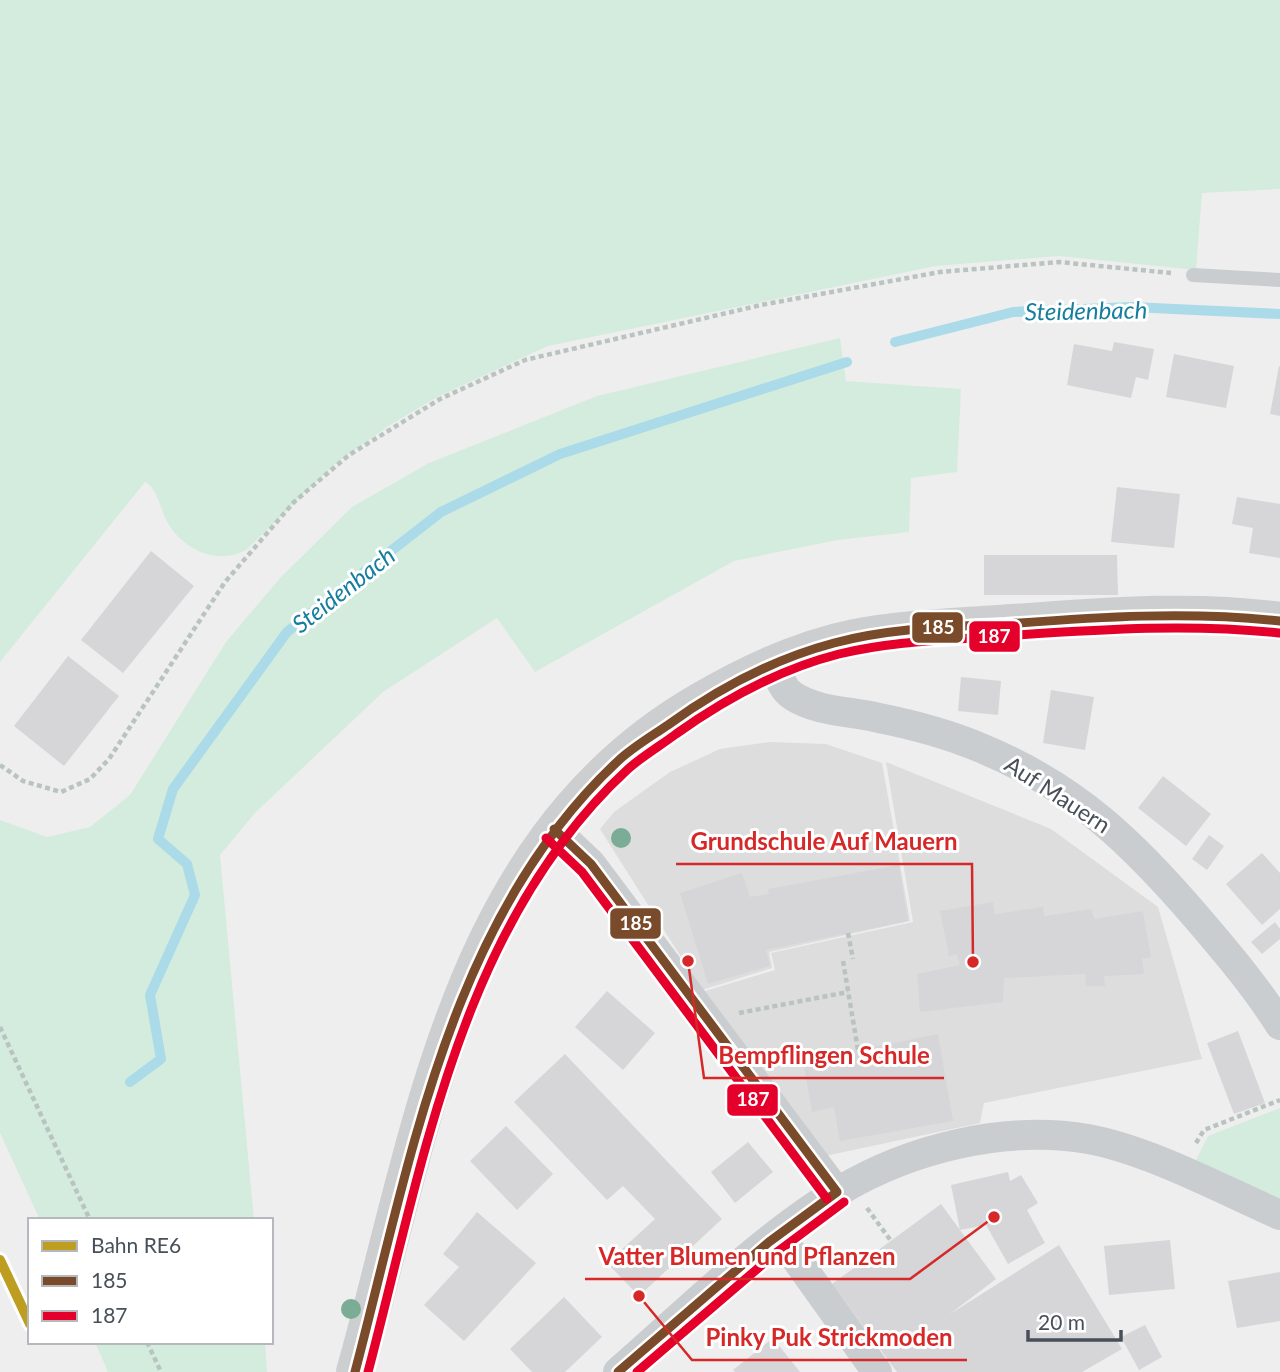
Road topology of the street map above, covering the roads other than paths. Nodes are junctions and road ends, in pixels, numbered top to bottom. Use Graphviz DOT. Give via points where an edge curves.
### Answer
graph roads {
  1 [pos="1193,275"];
  2 [pos="1280,280"];
  3 [pos="1280,621"];
  4 [pos="774,664"];
  5 [pos="554,828"];
  6 [pos="1280,1025"];
  7 [pos="844,1188"];
  8 [pos="1280,1215"];
  9 [pos="779,1235"];
  10 [pos="355,1372"];
  11 [pos="618,1372"];
  12 [pos="877,1372"];
  1 -- 2 [label="lane"];
  3 -- 4 [label="street" via="1206,615 930,628 852,639"];
  4 -- 5 [label="street" via="704,699 643,740"];
  4 -- 6 [label="street, Auf Mauern" via="789,694 807,703 909,725 982,748 1092,812 1125,838 1169,885 1250,980"];
  5 -- 7 [label="street" via="591,864 707,1019"];
  5 -- 10 [label="street" via="501,912 448,1034 416,1132"];
  7 -- 8 [label="street" via="885,1168 987,1138 1090,1140 1181,1172"];
  7 -- 9 [label="street"];
  9 -- 11 [label="street"];
  9 -- 12 [label="street"];
}
